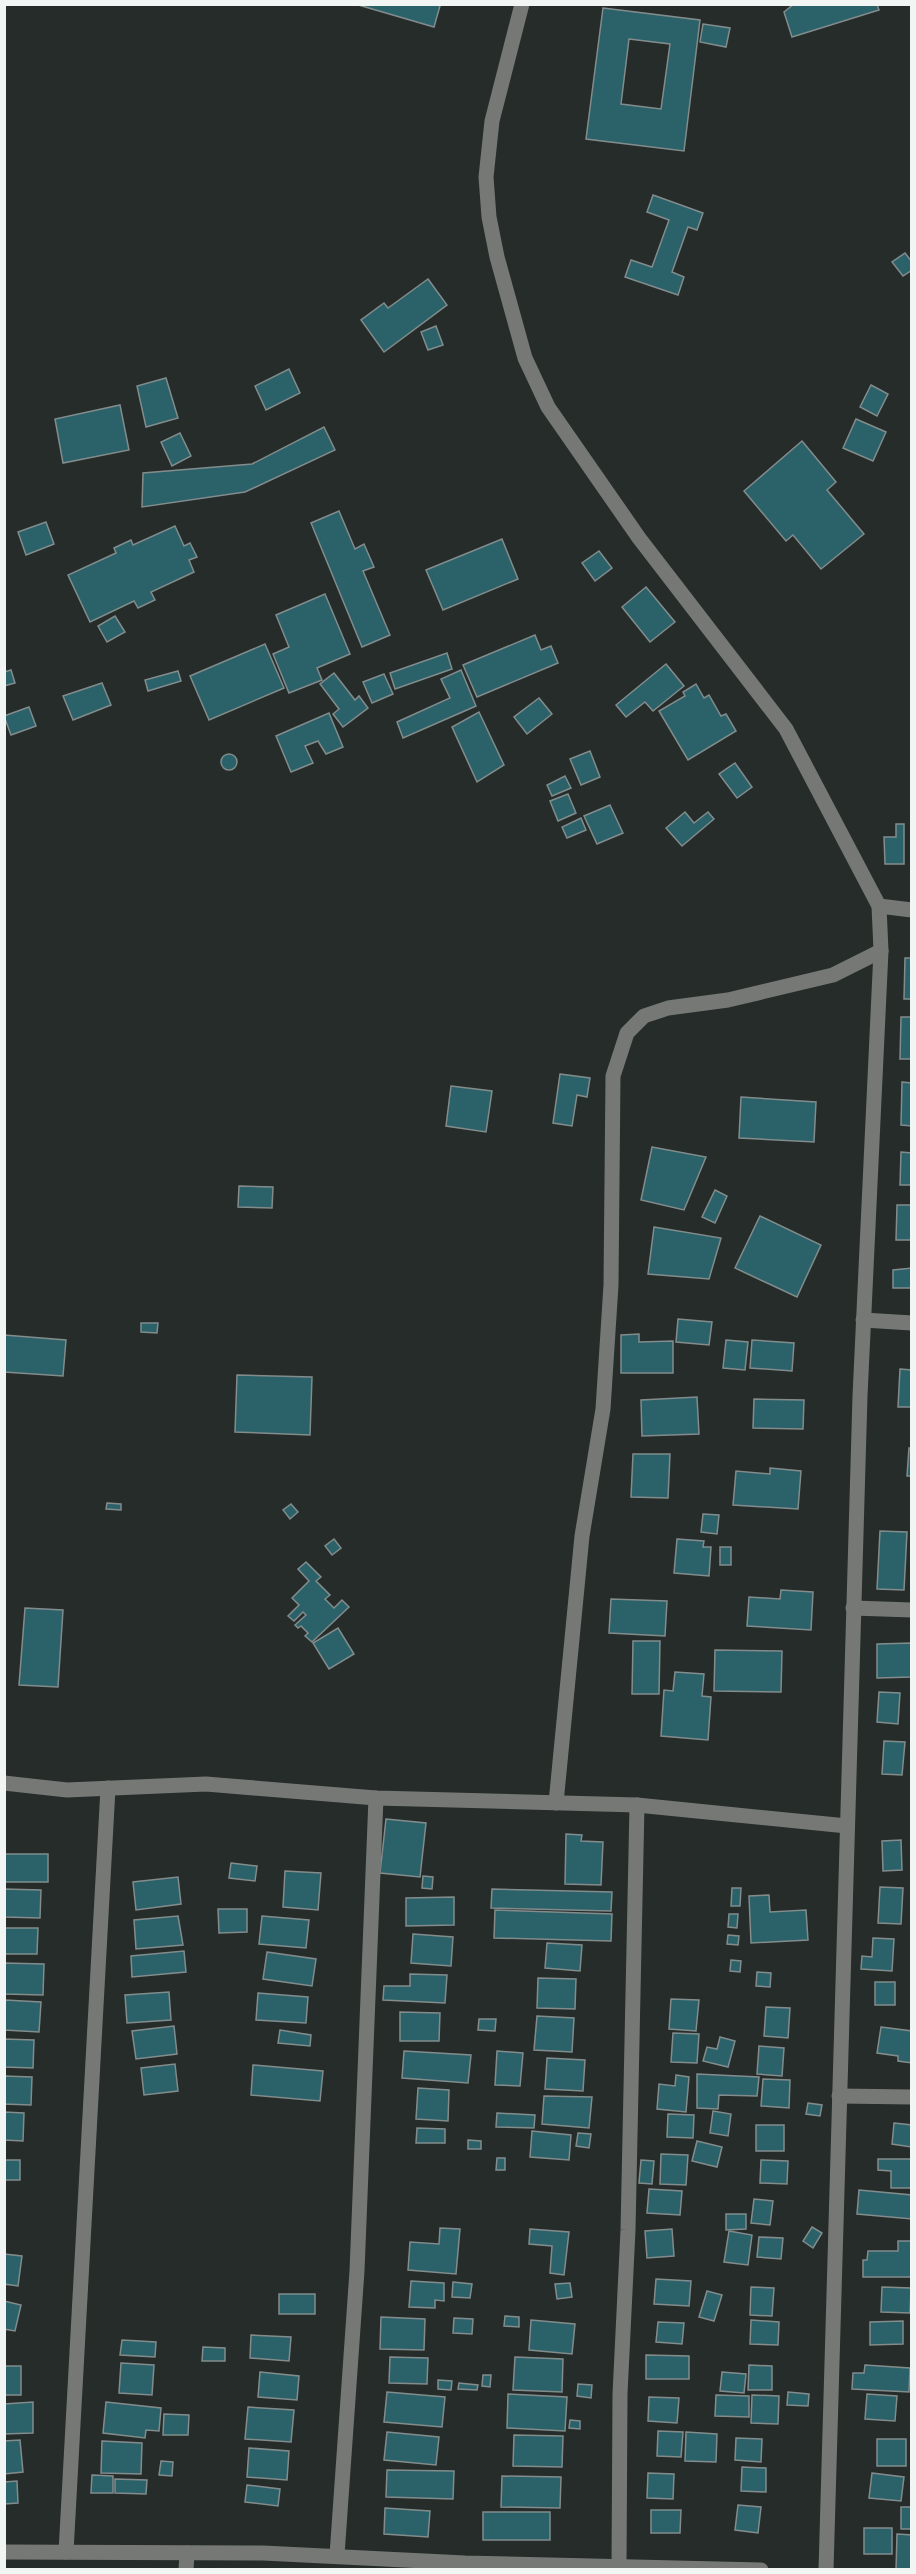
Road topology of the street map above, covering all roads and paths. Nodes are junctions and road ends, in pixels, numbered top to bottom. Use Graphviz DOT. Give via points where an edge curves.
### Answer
graph roads {
  1 [pos="522,4"];
  2 [pos="879,906"];
  3 [pos="912,910"];
  4 [pos="881,951"];
  5 [pos="863,1320"];
  6 [pos="912,1323"];
  7 [pos="854,1608"];
  8 [pos="912,1610"];
  9 [pos="4,1783"];
  10 [pos="108,1788"];
  11 [pos="376,1798"];
  12 [pos="556,1803"];
  13 [pos="637,1805"];
  14 [pos="847,1826"];
  15 [pos="839,2096"];
  16 [pos="912,2097"];
  17 [pos="4,2552"];
  18 [pos="66,2552"];
  19 [pos="187,2553"];
  20 [pos="337,2555"];
  21 [pos="465,2566"];
  22 [pos="619,2566"];
  23 [pos="186,2570"];
  24 [pos="761,2570"];
  25 [pos="826,2570"];
  1 -- 2 [label="street" via="492,121 486,177 497,257 525,358 548,407 639,538 786,729"];
  2 -- 3 [label="street"];
  2 -- 4 [label="street"];
  4 -- 5 [label="street"];
  4 -- 12 [label="street" via="833,975 728,1000 668,1008 644,1016 627,1033 613,1076 611,1285 603,1409 582,1536"];
  5 -- 6 [label="street"];
  5 -- 7 [label="street"];
  7 -- 8 [label="street"];
  7 -- 14 [label="street"];
  9 -- 10 [label="street" via="67,1790"];
  10 -- 11 [label="street" via="206,1784"];
  10 -- 18 [label="street"];
  11 -- 12 [label="street"];
  11 -- 20 [label="street" via="357,2271"];
  12 -- 13 [label="street"];
  13 -- 14 [label="street"];
  13 -- 22 [label="street" via="628,2230 620,2394"];
  14 -- 15 [label="street"];
  15 -- 16 [label="street"];
  15 -- 25 [label="street"];
  17 -- 18 [label="street"];
  18 -- 19 [label="street"];
  19 -- 20 [label="street"];
  19 -- 23 [label="street"];
  20 -- 21 [label="street"];
  21 -- 22 [label="street"];
  22 -- 24 [label="street"];
}
